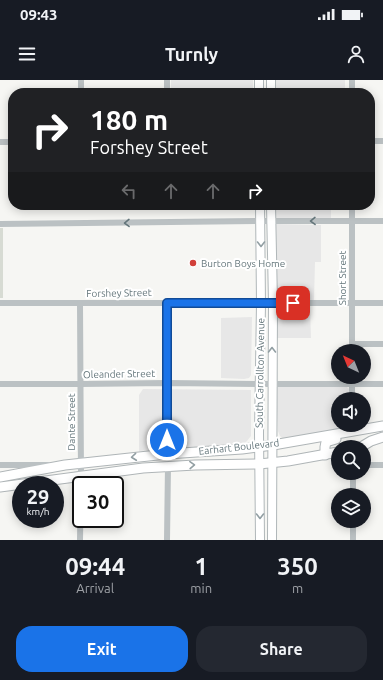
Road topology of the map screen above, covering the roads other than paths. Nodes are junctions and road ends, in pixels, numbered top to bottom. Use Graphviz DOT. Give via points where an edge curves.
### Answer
graph roads {
  1 [pos="260,210"];
  2 [pos="271,210"];
  3 [pos="352,210"];
  4 [pos="260,221"];
  5 [pos="352,221"];
  6 [pos="383,221"];
  7 [pos="271,222"];
  8 [pos="0,224"];
  9 [pos="0,303"];
  10 [pos="167,303"];
  11 [pos="261,303"];
  12 [pos="273,303"];
  13 [pos="352,303"];
  14 [pos="383,303"];
  15 [pos="80,304"];
  16 [pos="352,344"];
  17 [pos="371,344"];
  18 [pos="383,344"];
  19 [pos="331,381"];
  20 [pos="371,382"];
  21 [pos="167,383"];
  22 [pos="0,384"];
  23 [pos="81,384"];
  24 [pos="259,384"];
  25 [pos="272,384"];
  26 [pos="383,384"];
  27 [pos="371,427"];
  28 [pos="381,427"];
  29 [pos="333,432"];
  30 [pos="349,432"];
  31 [pos="383,437"];
  32 [pos="371,441"];
  33 [pos="383,442"];
  34 [pos="273,445"];
  35 [pos="371,445"];
  36 [pos="259,446"];
  37 [pos="167,454"];
  38 [pos="331,454"];
  39 [pos="326,455"];
  40 [pos="81,463"];
  41 [pos="272,463"];
  42 [pos="259,464"];
  43 [pos="0,465"];
  44 [pos="65,465"];
  45 [pos="371,465"];
  46 [pos="383,465"];
  47 [pos="168,466"];
  48 [pos="81,476"];
  49 [pos="0,477"];
  50 [pos="72,477"];
  51 [pos="0,488"];
  52 [pos="260,501"];
  53 [pos="273,502"];
  54 [pos="80,528"];
  55 [pos="353,528"];
  56 [pos="80,540"];
  57 [pos="167,540"];
  58 [pos="260,540"];
  59 [pos="272,540"];
  60 [pos="353,540"];
  1 -- 4 [label="main road, South Carrollton Avenue"];
  2 -- 7 [label="main road, South Carrollton Avenue"];
  3 -- 5 [label="street, Short Street"];
  4 -- 7 [label="street"];
  4 -- 8 [label="street, one-way"];
  4 -- 11 [label="main road, South Carrollton Avenue, one-way"];
  5 -- 6 [label="street"];
  5 -- 7 [label="street, one-way"];
  5 -- 13 [label="street, Short Street"];
  7 -- 12 [label="main road, South Carrollton Avenue"];
  9 -- 15 [label="street, Forshey Street"];
  10 -- 11 [label="street, Forshey Street"];
  10 -- 15 [label="street, Forshey Street"];
  10 -- 21 [label="street"];
  11 -- 12 [label="street, Forshey Street"];
  11 -- 24 [label="main road, South Carrollton Avenue"];
  12 -- 13 [label="street, Forshey Street"];
  25 -- 12 [label="main road, South Carrollton Avenue, one-way"];
  13 -- 14 [label="street, Forshey Street"];
  13 -- 16 [label="street, Short Street"];
  15 -- 23 [label="street, Dante Street"];
  17 -- 18 [label="street"];
  19 -- 25 [label="street, Oleander Street"];
  20 -- 26 [label="street, Oleander Street"];
  21 -- 23 [label="street, Oleander Street"];
  21 -- 24 [label="street, Oleander Street"];
  21 -- 37 [label="street"];
  22 -- 23 [label="street, Oleander Street"];
  23 -- 40 [label="street, Dante Street"];
  24 -- 25 [label="street, Oleander Street"];
  24 -- 36 [label="main road, South Carrollton Avenue"];
  25 -- 34 [label="main road, South Carrollton Avenue"];
  27 -- 28 [label="main road, Earhart Boulevard"];
  29 -- 34 [label="main road, Earhart Boulevard"];
  30 -- 39 [label="main road" via="341,438 326,442"];
  31 -- 32 [label="main road"];
  33 -- 35 [label="main road"];
  34 -- 36 [label="main road, Earhart Boulevard"];
  34 -- 41 [label="main road, South Carrollton Avenue"];
  36 -- 37 [label="main road, Earhart Boulevard"];
  36 -- 42 [label="main road, South Carrollton Avenue"];
  37 -- 40 [label="main road, Earhart Boulevard, one-way"];
  38 -- 39 [label="main road, Earhart Boulevard"];
  39 -- 41 [label="main road, Earhart Boulevard"];
  40 -- 44 [label="main road, Earhart Boulevard"];
  40 -- 48 [label="street, Dante Street"];
  41 -- 42 [label="main road, Earhart Boulevard"];
  41 -- 53 [label="main road, South Carrollton Avenue"];
  47 -- 42 [label="main road, Earhart Boulevard, one-way"];
  42 -- 52 [label="main road, South Carrollton Avenue"];
  43 -- 44 [label="street"];
  44 -- 49 [label="main road, Earhart Boulevard"];
  45 -- 46 [label="street"];
  47 -- 48 [label="main road, Earhart Boulevard"];
  47 -- 57 [label="street"];
  50 -- 51 [label="main road, Earhart Boulevard"];
  52 -- 53 [label="main road"];
  52 -- 58 [label="main road, South Carrollton Avenue, one-way"];
  53 -- 59 [label="main road, South Carrollton Avenue"];
  54 -- 56 [label="street, Dante Street"];
  55 -- 60 [label="street"];
}
